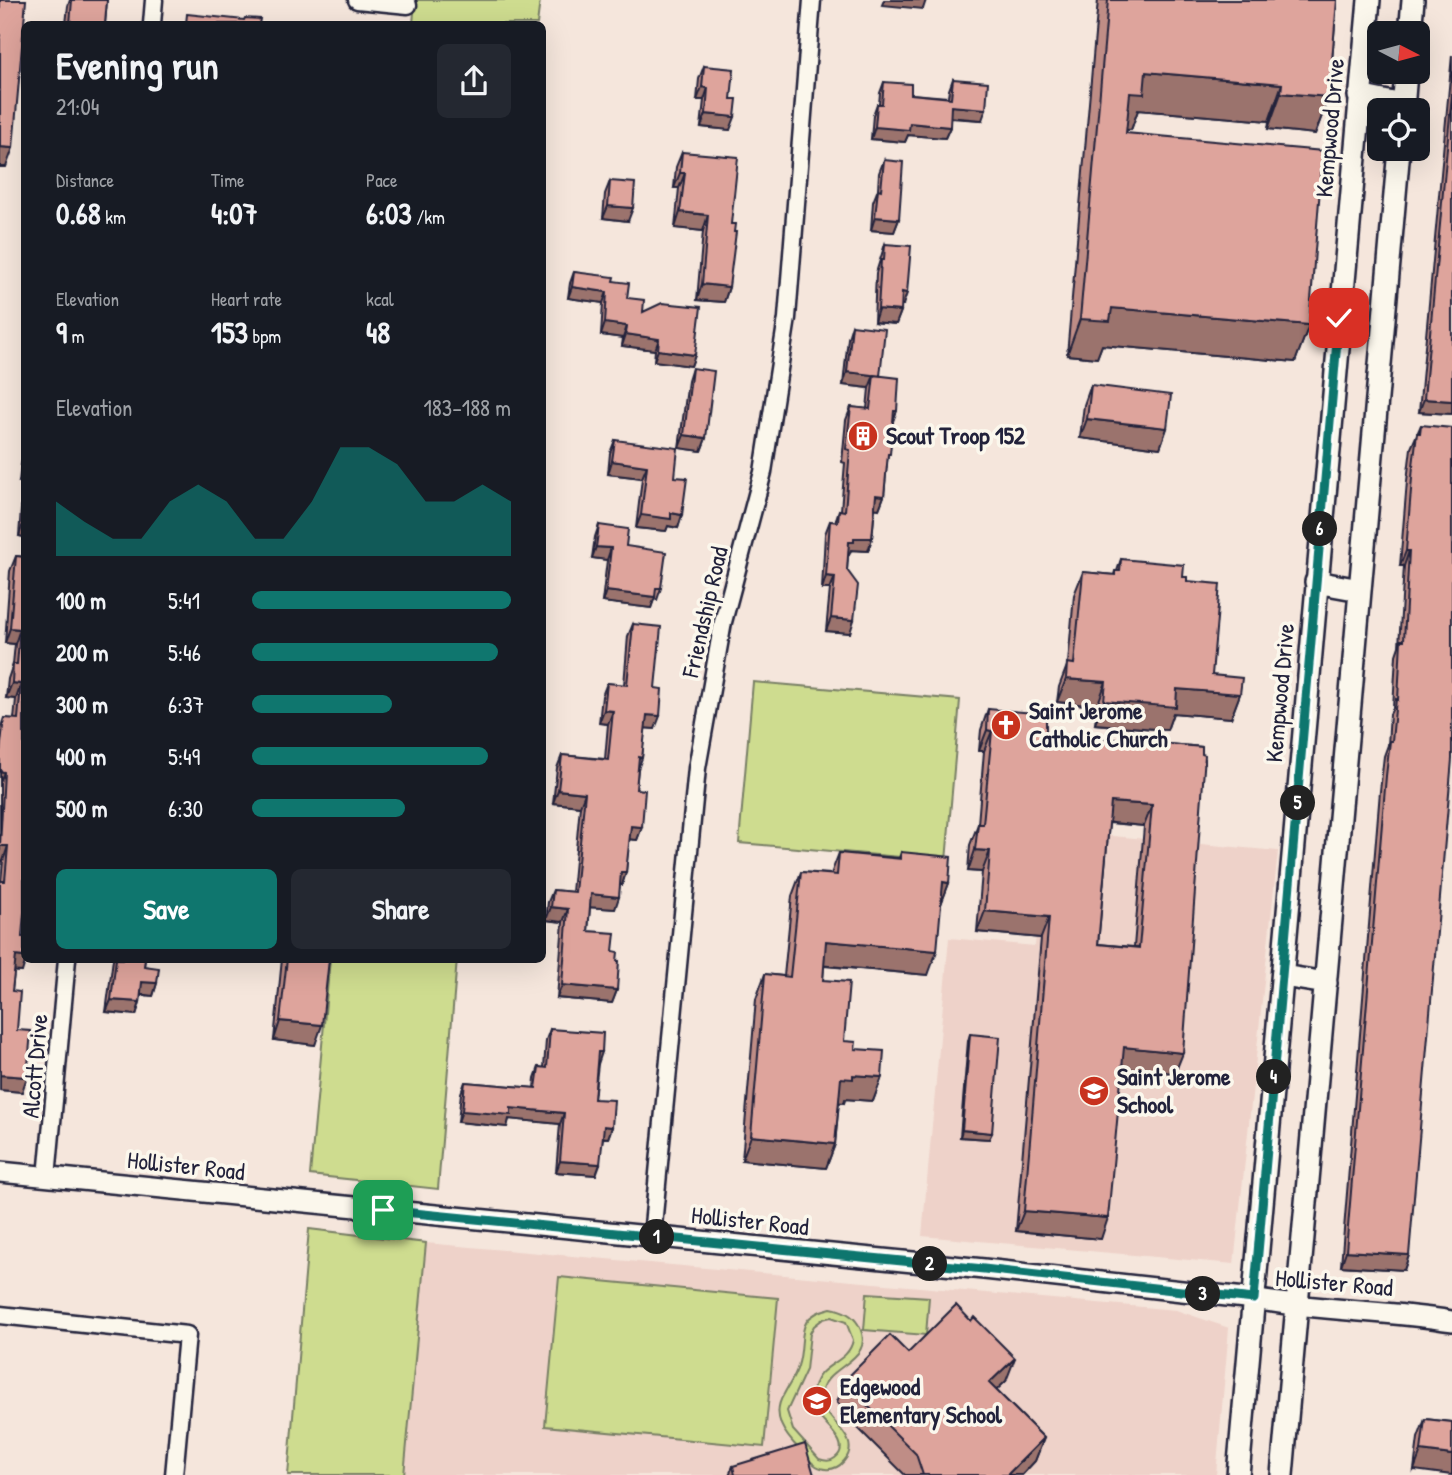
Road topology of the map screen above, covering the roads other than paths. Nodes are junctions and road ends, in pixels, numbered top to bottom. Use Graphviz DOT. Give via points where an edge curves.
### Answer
graph roads {
  1 [pos="154,0"];
  2 [pos="357,0"];
  3 [pos="812,0"];
  4 [pos="1369,0"];
  5 [pos="1413,0"];
  6 [pos="408,5"];
  7 [pos="152,21"];
  8 [pos="1411,21"];
  9 [pos="1360,96"];
  10 [pos="1368,98"];
  11 [pos="1398,161"];
  12 [pos="1316,582"];
  13 [pos="1360,590"];
  14 [pos="67,963"];
  15 [pos="1283,976"];
  16 [pos="1326,983"];
  17 [pos="0,1172"];
  18 [pos="47,1177"];
  19 [pos="652,1236"];
  20 [pos="1254,1299"];
  21 [pos="1296,1307"];
  22 [pos="0,1315"];
  23 [pos="1452,1321"];
  24 [pos="174,1475"];
  25 [pos="1238,1475"];
  26 [pos="1282,1475"];
  1 -- 7 [label="street"];
  2 -- 6 [label="street"];
  3 -- 19 [label="street, Friendship Road" via="787,318 763,471 723,622 697,768"];
  4 -- 9 [label="main road, Kempwood Drive"];
  5 -- 8 [label="main road"];
  9 -- 10 [label="main road"];
  9 -- 12 [label="main road, Kempwood Drive"];
  11 -- 13 [label="main road"];
  12 -- 13 [label="main road"];
  12 -- 15 [label="main road, Kempwood Drive"];
  13 -- 16 [label="main road"];
  14 -- 18 [label="street, Alcott Drive"];
  15 -- 16 [label="main road"];
  15 -- 20 [label="main road, Kempwood Drive"];
  16 -- 21 [label="main road"];
  17 -- 18 [label="street, Hollister Road"];
  18 -- 19 [label="street, Hollister Road"];
  19 -- 20 [label="street, Hollister Road"];
  20 -- 21 [label="street, Hollister Road"];
  20 -- 25 [label="main road, Kempwood Drive"];
  21 -- 23 [label="street, Hollister Road"];
  21 -- 26 [label="main road"];
  22 -- 24 [label="street" via="187,1335"];
}
